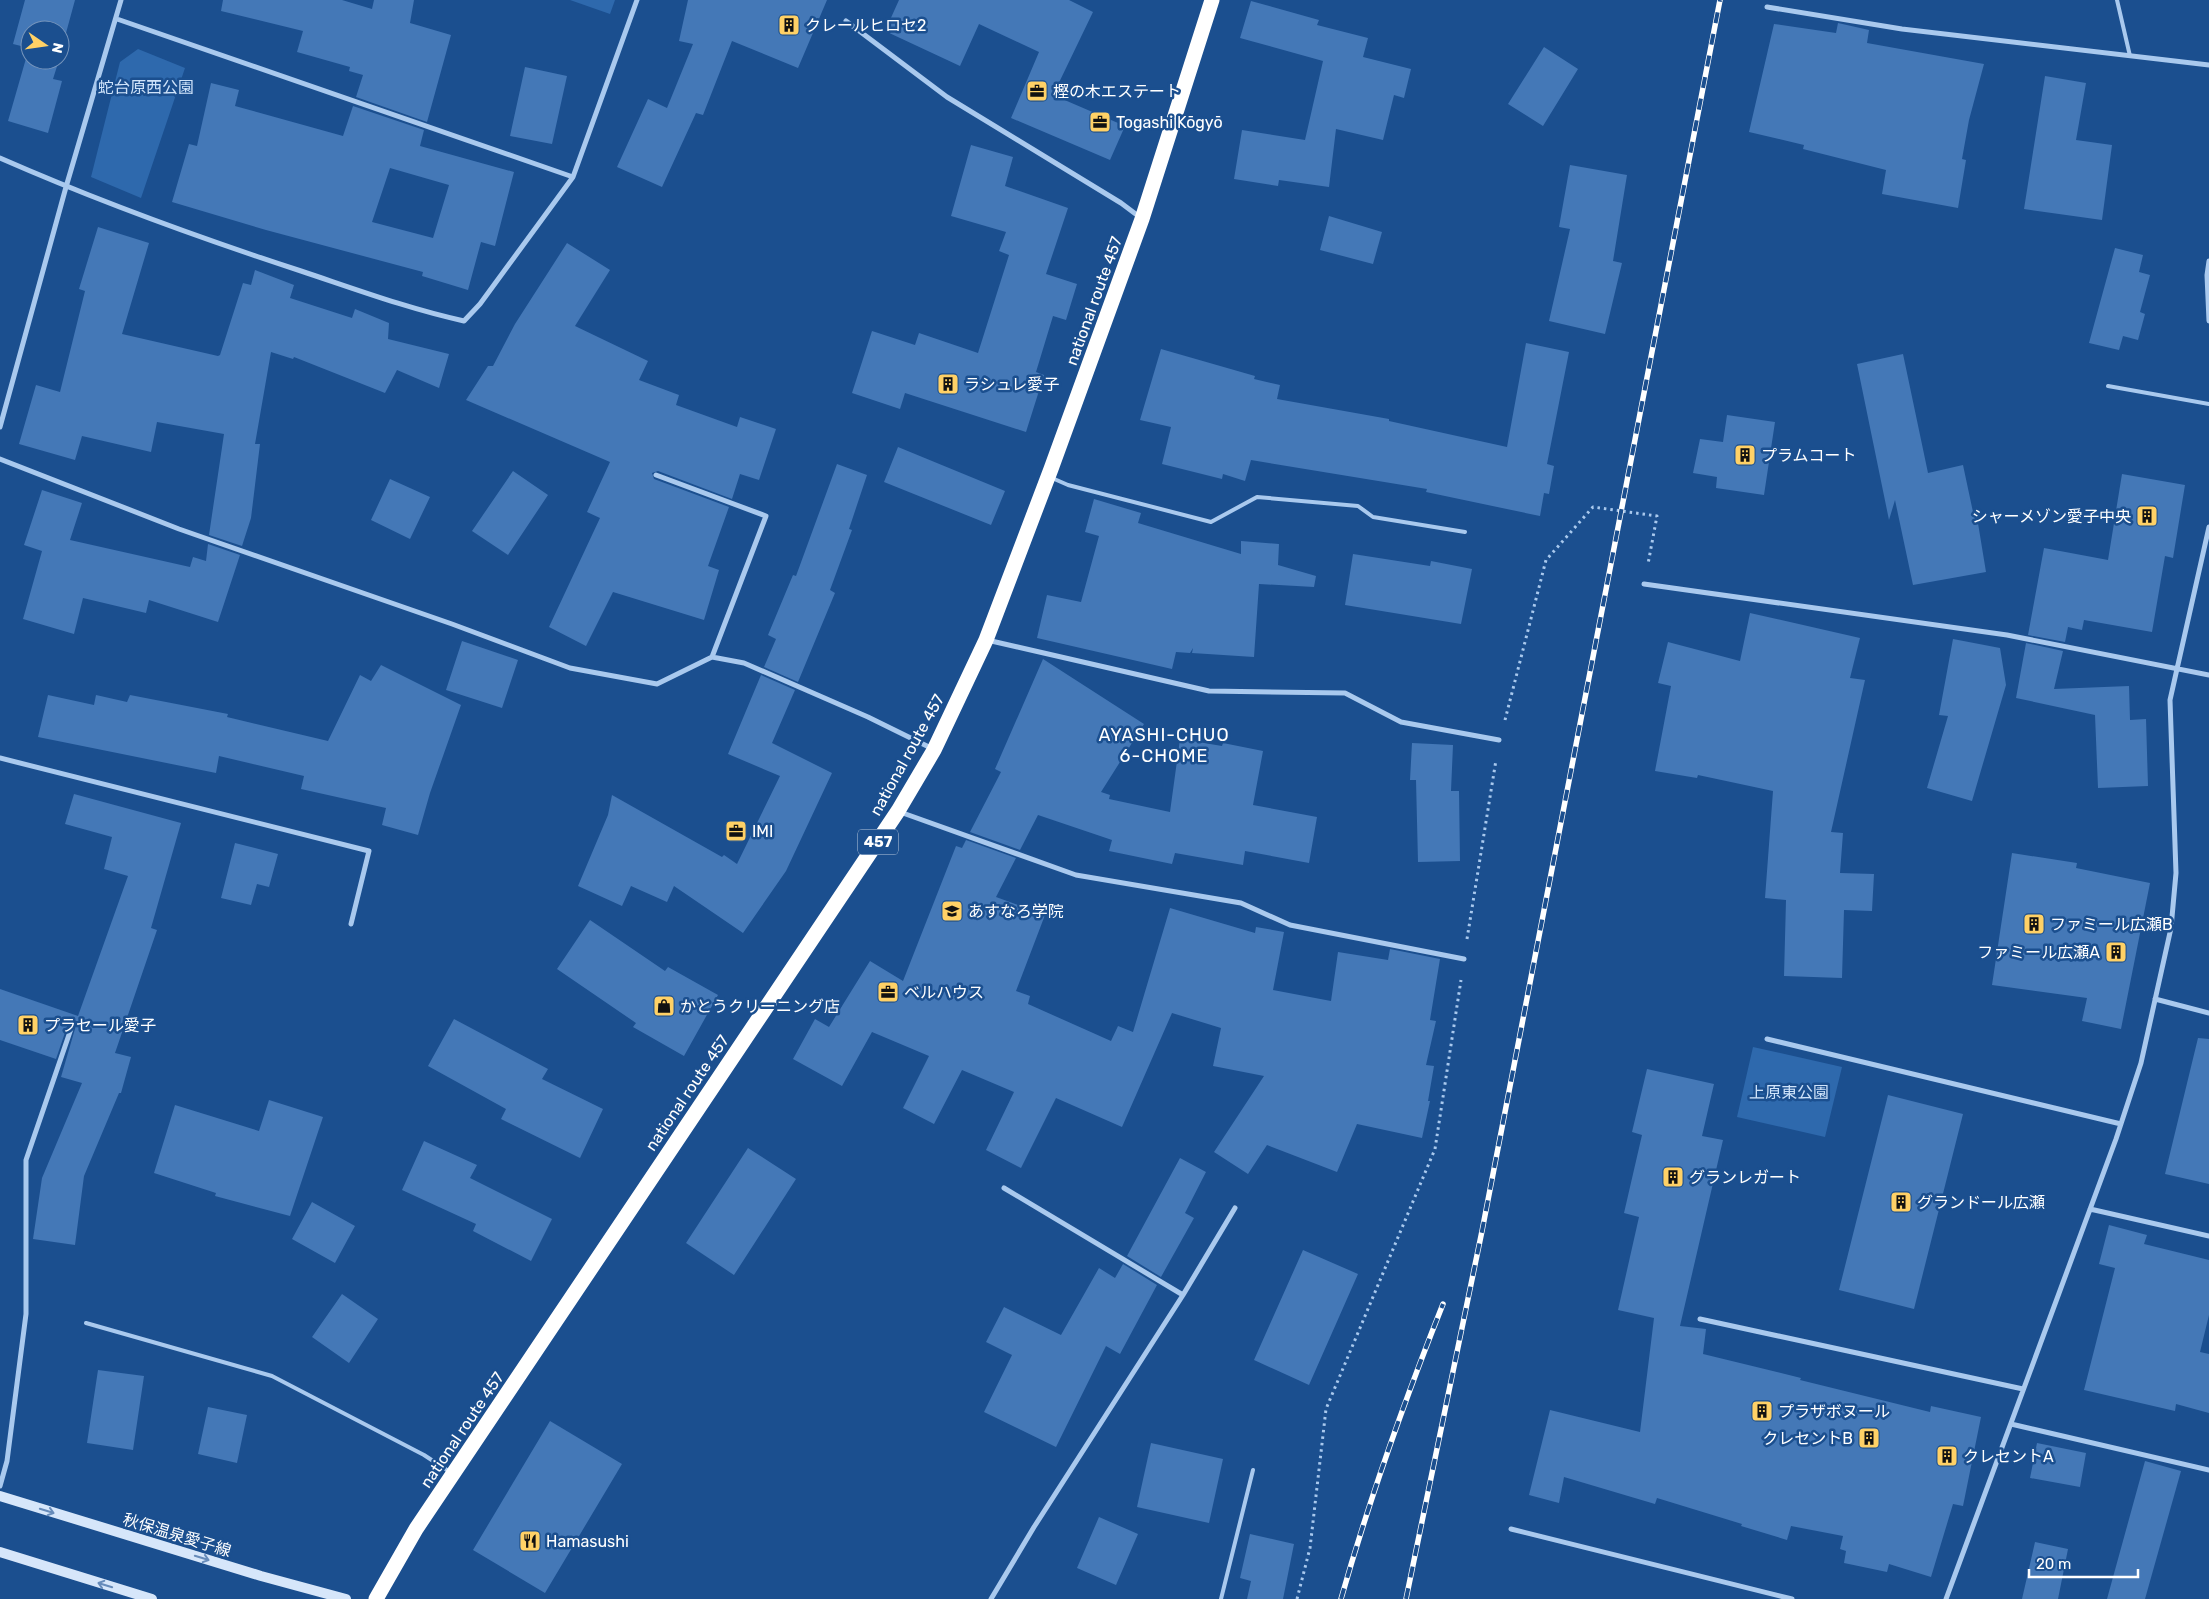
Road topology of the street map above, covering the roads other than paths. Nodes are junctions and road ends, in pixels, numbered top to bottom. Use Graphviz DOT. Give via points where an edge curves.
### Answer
graph roads {
  1 [pos="122,0"];
  2 [pos="637,0"];
  3 [pos="1212,0"];
  4 [pos="2118,0"];
  5 [pos="1767,7"];
  6 [pos="117,19"];
  7 [pos="846,21"];
  8 [pos="2130,56"];
  9 [pos="2209,65"];
  10 [pos="0,158"];
  11 [pos="573,177"];
  12 [pos="66,187"];
  13 [pos="1142,219"];
  14 [pos="2209,261"];
  15 [pos="2209,321"];
  16 [pos="2108,386"];
  17 [pos="2209,404"];
  18 [pos="0,427"];
  19 [pos="0,459"];
  20 [pos="656,476"];
  21 [pos="1048,477"];
  22 [pos="2209,527"];
  23 [pos="1465,532"];
  24 [pos="1644,584"];
  25 [pos="986,640"];
  26 [pos="712,657"];
  27 [pos="2177,667"];
  28 [pos="2209,675"];
  29 [pos="1499,740"];
  30 [pos="934,750"];
  31 [pos="0,758"];
  32 [pos="898,811"];
  33 [pos="351,924"];
  34 [pos="1464,960"];
  35 [pos="2155,999"];
  36 [pos="2209,1012"];
  37 [pos="74,1023"];
  38 [pos="1766,1039"];
  39 [pos="2121,1124"];
  40 [pos="1004,1188"];
  41 [pos="1235,1208"];
  42 [pos="2090,1208"];
  43 [pos="2209,1236"];
  44 [pos="1183,1295"];
  45 [pos="1700,1319"];
  46 [pos="86,1323"];
  47 [pos="2023,1389"];
  48 [pos="2011,1424"];
  49 [pos="1253,1470"];
  50 [pos="2209,1470"];
  51 [pos="454,1475"];
  52 [pos="0,1486"];
  53 [pos="0,1496"];
  54 [pos="1511,1529"];
  55 [pos="0,1552"];
  56 [pos="152,1599"];
  57 [pos="346,1599"];
  58 [pos="376,1599"];
  59 [pos="991,1599"];
  60 [pos="1221,1599"];
  61 [pos="1792,1599"];
  62 [pos="1946,1599"];
  1 -- 6 [label="street"];
  2 -- 11 [label="street"];
  3 -- 13 [label="highway, national route 457 / 457"];
  4 -- 8 [label="lane"];
  5 -- 8 [label="street" via="1902,29"];
  6 -- 11 [label="street"];
  6 -- 12 [label="street"];
  7 -- 13 [label="street" via="947,97"];
  8 -- 9 [label="street"];
  10 -- 12 [label="street"];
  11 -- 12 [label="street" via="464,321 422,311 254,256"];
  12 -- 18 [label="street"];
  13 -- 21 [label="highway, national route 457 / 457"];
  14 -- 15 [label="street"];
  16 -- 17 [label="lane"];
  19 -- 26 [label="street" via="179,529 570,668 657,684"];
  20 -- 26 [label="street" via="766,516"];
  21 -- 23 [label="lane" via="1211,522 1257,497 1358,506 1373,517"];
  21 -- 25 [label="highway, national route 457 / 457"];
  22 -- 27 [label="street"];
  24 -- 27 [label="street" via="1997,634"];
  25 -- 29 [label="street" via="1209,691 1345,693 1401,722"];
  25 -- 30 [label="highway, national route 457 / 457"];
  26 -- 30 [label="street" via="744,663 868,716"];
  27 -- 28 [label="street"];
  27 -- 35 [label="street" via="2170,700 2176,873 2171,928"];
  30 -- 32 [label="highway, national route 457 / 457"];
  31 -- 33 [label="street" via="368,851"];
  32 -- 34 [label="street" via="1076,875 1241,903 1290,925"];
  32 -- 51 [label="highway, national route 457 / 457"];
  35 -- 36 [label="street"];
  35 -- 39 [label="street" via="2141,1063"];
  37 -- 52 [label="street" via="26,1160 26,1314 7,1461"];
  38 -- 39 [label="street"];
  39 -- 42 [label="street"];
  40 -- 44 [label="street"];
  41 -- 44 [label="street"];
  42 -- 43 [label="street"];
  42 -- 47 [label="street"];
  44 -- 59 [label="street"];
  45 -- 47 [label="street"];
  46 -- 51 [label="lane" via="272,1376 424,1455"];
  47 -- 48 [label="street"];
  48 -- 50 [label="street"];
  48 -- 62 [label="street"];
  49 -- 60 [label="lane"];
  51 -- 58 [label="highway, national route 457 / 457" via="416,1530"];
  53 -- 57 [label="main road, 秋保温泉愛子線, one-way"];
  54 -- 61 [label="street"];
  56 -- 55 [label="main road, one-way"];
}
